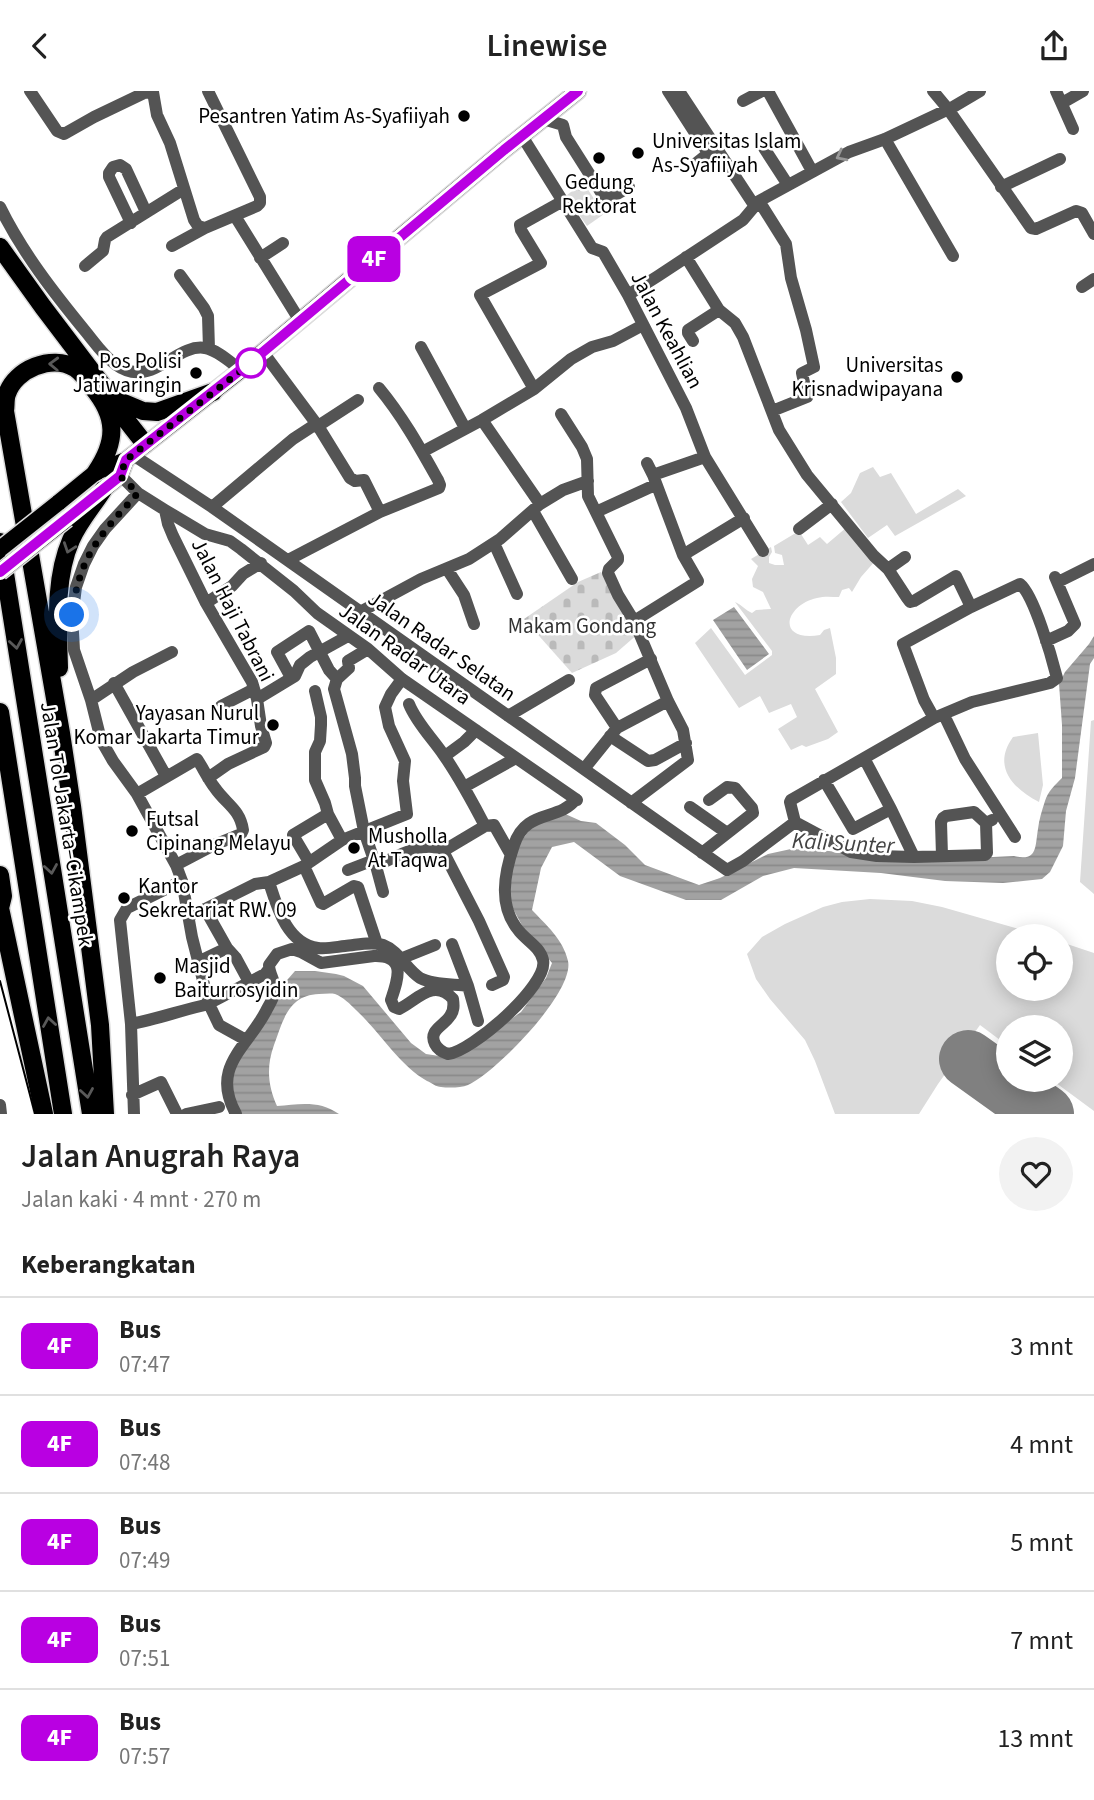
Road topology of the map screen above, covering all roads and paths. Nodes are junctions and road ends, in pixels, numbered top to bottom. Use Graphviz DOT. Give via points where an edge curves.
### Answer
graph roads {
  1 [pos="30,91"];
  2 [pos="208,91"];
  3 [pos="578,91"];
  4 [pos="668,91"];
  5 [pos="679,91"];
  6 [pos="761,91"];
  7 [pos="768,91"];
  8 [pos="933,91"];
  9 [pos="980,91"];
  10 [pos="1083,91"];
  11 [pos="154,92"];
  12 [pos="1059,97"];
  13 [pos="743,101"];
  14 [pos="948,109"];
  15 [pos="543,119"];
  16 [pos="1073,129"];
  17 [pos="522,136"];
  18 [pos="885,139"];
  19 [pos="764,148"];
  20 [pos="1060,159"];
  21 [pos="694,165"];
  22 [pos="812,171"];
  23 [pos="792,183"];
  24 [pos="629,187"];
  25 [pos="1001,187"];
  26 [pos="184,189"];
  27 [pos="563,201"];
  28 [pos="757,203"];
  29 [pos="0,207"];
  30 [pos="146,212"];
  31 [pos="235,216"];
  32 [pos="131,223"];
  33 [pos="205,228"];
  34 [pos="1094,234"];
  35 [pos="283,243"];
  36 [pos="172,246"];
  37 [pos="0,247"];
  38 [pos="953,256"];
  39 [pos="686,257"];
  40 [pos="260,258"];
  41 [pos="86,266"];
  42 [pos="180,275"];
  43 [pos="1094,279"];
  44 [pos="1082,287"];
  45 [pos="628,295"];
  46 [pos="719,310"];
  47 [pos="300,321"];
  48 [pos="643,325"];
  49 [pos="693,341"];
  50 [pos="421,348"];
  51 [pos="209,349"];
  52 [pos="263,352"];
  53 [pos="242,370"];
  54 [pos="379,388"];
  55 [pos="534,389"];
  56 [pos="213,392"];
  57 [pos="112,398"];
  58 [pos="358,400"];
  59 [pos="772,411"];
  60 [pos="561,414"];
  61 [pos="482,420"];
  62 [pos="317,425"];
  63 [pos="465,428"];
  64 [pos="422,452"];
  65 [pos="705,457"];
  66 [pos="122,462"];
  67 [pos="651,475"];
  68 [pos="588,481"];
  69 [pos="103,489"];
  70 [pos="138,493"];
  71 [pos="832,505"];
  72 [pos="212,507"];
  73 [pos="537,508"];
  74 [pos="164,510"];
  75 [pos="380,512"];
  76 [pos="596,512"];
  77 [pos="744,518"];
  78 [pos="799,529"];
  79 [pos="0,542"];
  80 [pos="494,544"];
  81 [pos="0,549"];
  82 [pos="763,551"];
  83 [pos="683,555"];
  84 [pos="905,557"];
  85 [pos="288,561"];
  86 [pos="261,563"];
  87 [pos="1094,564"];
  88 [pos="447,569"];
  89 [pos="888,569"];
  90 [pos="0,572"];
  91 [pos="572,579"];
  92 [pos="517,594"];
  93 [pos="206,603"];
  94 [pos="971,607"];
  95 [pos="360,612"];
  96 [pos="634,621"];
  97 [pos="474,624"];
  98 [pos="348,636"];
  99 [pos="1046,641"];
  100 [pos="335,643"];
  101 [pos="368,649"];
  102 [pos="320,652"];
  103 [pos="172,653"];
  104 [pos="651,659"];
  105 [pos="348,660"];
  106 [pos="295,676"];
  107 [pos="337,679"];
  108 [pos="402,679"];
  109 [pos="569,680"];
  110 [pos="114,683"];
  111 [pos="314,691"];
  112 [pos="255,694"];
  113 [pos="91,700"];
  114 [pos="668,701"];
  115 [pos="409,704"];
  116 [pos="221,706"];
  117 [pos="0,712"];
  118 [pos="508,716"];
  119 [pos="939,716"];
  120 [pos="476,730"];
  121 [pos="613,732"];
  122 [pos="61,733"];
  123 [pos="686,743"];
  124 [pos="445,756"];
  125 [pos="516,758"];
  126 [pos="864,758"];
  127 [pos="584,769"];
  128 [pos="166,776"];
  129 [pos="208,778"];
  130 [pos="824,780"];
  131 [pos="464,787"];
  132 [pos="137,794"];
  133 [pos="709,800"];
  134 [pos="631,803"];
  135 [pos="690,807"];
  136 [pos="891,809"];
  137 [pos="328,814"];
  138 [pos="1001,814"];
  139 [pos="795,823"];
  140 [pos="986,823"];
  141 [pos="485,826"];
  142 [pos="853,829"];
  143 [pos="364,831"];
  144 [pos="727,833"];
  145 [pos="1014,837"];
  146 [pos="342,840"];
  147 [pos="443,851"];
  148 [pos="702,853"];
  149 [pos="866,854"];
  150 [pos="511,855"];
  151 [pos="942,856"];
  152 [pos="914,857"];
  153 [pos="375,863"];
  154 [pos="307,864"];
  155 [pos="176,865"];
  156 [pos="348,870"];
  157 [pos="0,875"];
  158 [pos="182,881"];
  159 [pos="269,882"];
  160 [pos="383,892"];
  161 [pos="0,908"];
  162 [pos="205,909"];
  163 [pos="188,916"];
  164 [pos="377,944"];
  165 [pos="452,944"];
  166 [pos="435,945"];
  167 [pos="227,948"];
  168 [pos="400,959"];
  169 [pos="198,962"];
  170 [pos="269,969"];
  171 [pos="249,982"];
  172 [pos="492,985"];
  173 [pos="468,986"];
  174 [pos="209,1004"];
  175 [pos="478,1021"];
  176 [pos="131,1024"];
  177 [pos="246,1040"];
  178 [pos="132,1095"];
  179 [pos="0,1105"];
  180 [pos="219,1107"];
  181 [pos="1,1114"];
  182 [pos="44,1114"];
  183 [pos="63,1114"];
  184 [pos="91,1114"];
  185 [pos="105,1114"];
  186 [pos="134,1114"];
  187 [pos="177,1114"];
  188 [pos="186,1114"];
  189 [pos="236,1114"];
  1 -- 11 [label="street" via="57,131 64,134"];
  2 -- 31 [label="street" via="260,197 257,206"];
  3 -- 15 [label="main road"];
  4 -- 21 [label="street" via="706,149 705,157"];
  5 -- 28 [label="street"];
  6 -- 13 [label="street"];
  7 -- 22 [label="street"];
  8 -- 14 [label="street"];
  9 -- 14 [label="street"];
  10 -- 12 [label="street"];
  11 -- 26 [label="street"];
  12 -- 16 [label="street"];
  14 -- 18 [label="street"];
  14 -- 25 [label="street"];
  15 -- 17 [label="main road"];
  15 -- 24 [label="street" via="563,125 604,197"];
  17 -- 27 [label="street, Jalan Keahlian"];
  17 -- 47 [label="main road"];
  18 -- 22 [label="street, one-way"];
  18 -- 38 [label="street"];
  19 -- 23 [label="street"];
  20 -- 25 [label="street"];
  22 -- 23 [label="street"];
  23 -- 28 [label="street"];
  25 -- 34 [label="street" via="1033,229 1076,211"];
  26 -- 30 [label="street"];
  26 -- 33 [label="street" via="195,223"];
  27 -- 45 [label="street, Jalan Keahlian" via="592,248 603,252"];
  27 -- 55 [label="street" via="520,225 541,263 480,295"];
  28 -- 39 [label="street" via="743,220"];
  28 -- 59 [label="street" via="786,244 814,367 803,373 807,397"];
  29 -- 51 [label="street" via="39,271 113,363 140,372 191,349"];
  30 -- 32 [label="street"];
  30 -- 32 [label="street" via="126,169 113,167 109,177"];
  31 -- 33 [label="street"];
  31 -- 40 [label="street"];
  32 -- 41 [label="street" via="105,240 103,251"];
  33 -- 36 [label="street"];
  35 -- 40 [label="street"];
  37 -- 57 [label="highway"];
  39 -- 45 [label="street"];
  39 -- 46 [label="street"];
  40 -- 47 [label="street"];
  42 -- 51 [label="street" via="208,316"];
  43 -- 44 [label="street"];
  45 -- 48 [label="street, Jalan Keahlian"];
  46 -- 49 [label="street" via="688,330"];
  46 -- 59 [label="street" via="743,337"];
  47 -- 52 [label="main road"];
  48 -- 55 [label="street" via="592,347"];
  48 -- 65 [label="street, Jalan Keahlian" via="686,408"];
  50 -- 63 [label="street"];
  51 -- 53 [label="street"];
  52 -- 53 [label="main road"];
  52 -- 62 [label="street"];
  53 -- 56 [label="main road"];
  54 -- 64 [label="street"];
  55 -- 61 [label="street"];
  56 -- 57 [label="highway" via="157,412"];
  56 -- 66 [label="main road"];
  57 -- 66 [label="highway"];
  58 -- 62 [label="street"];
  59 -- 71 [label="street" via="807,475"];
  60 -- 68 [label="street" via="582,447"];
  61 -- 63 [label="street"];
  61 -- 73 [label="street"];
  62 -- 72 [label="street" via="293,439"];
  62 -- 75 [label="street" via="350,478 363,480"];
  63 -- 64 [label="street"];
  64 -- 75 [label="street" via="439,488"];
  65 -- 67 [label="street"];
  65 -- 77 [label="street, Jalan Keahlian"];
  66 -- 69 [label="main road"];
  66 -- 70 [label="street, Jalan Radar Utara"];
  66 -- 72 [label="street, Jalan Radar Selatan"];
  66 -- 81 [label="main road, bridge" via="58,503"];
  66 -- 122 [label="highway, one-way" via="106,458 112,432 107,409 74,368 45,363 14,383 5,411"];
  67 -- 76 [label="street"];
  67 -- 83 [label="street"];
  68 -- 73 [label="street" via="563,490"];
  68 -- 76 [label="street" via="588,496"];
  69 -- 90 [label="main road, bridge"];
  69 -- 122 [label="highway, one-way" via="71,541 60,585"];
  70 -- 74 [label="street, Jalan Radar Utara"];
  70 -- 113 [label="street" via="93,546 76,587 74,650"];
  71 -- 78 [label="street"];
  71 -- 89 [label="street"];
  72 -- 85 [label="street, Jalan Radar Selatan"];
  73 -- 80 [label="street"];
  73 -- 91 [label="street"];
  74 -- 86 [label="street, Jalan Radar Utara" via="205,534 230,541"];
  74 -- 93 [label="street, Jalan Haji Tabrani"];
  75 -- 85 [label="street"];
  76 -- 96 [label="street" via="619,559 608,573"];
  77 -- 82 [label="street, Jalan Keahlian"];
  77 -- 83 [label="street"];
  79 -- 184 [label="highway, Jalan Tol Jakarta–Cikampek, one-way"];
  80 -- 88 [label="street"];
  80 -- 92 [label="street"];
  83 -- 96 [label="street" via="698,581"];
  84 -- 89 [label="street"];
  85 -- 95 [label="street, Jalan Radar Selatan"];
  86 -- 93 [label="street"];
  86 -- 98 [label="street, Jalan Radar Utara"];
  87 -- 99 [label="street" via="1057,580 1075,624"];
  88 -- 95 [label="street"];
  88 -- 97 [label="street" via="464,595"];
  89 -- 94 [label="street" via="910,602 956,576"];
  93 -- 112 [label="street, Jalan Haji Tabrani"];
  94 -- 99 [label="street" via="1020,585"];
  94 -- 119 [label="street" via="903,644 924,700"];
  95 -- 118 [label="street, Jalan Radar Selatan"];
  96 -- 104 [label="street"];
  98 -- 100 [label="street"];
  98 -- 101 [label="street, Jalan Radar Utara"];
  99 -- 119 [label="street" via="1055,680 972,702"];
  100 -- 102 [label="street"];
  100 -- 105 [label="street"];
  101 -- 105 [label="street"];
  101 -- 108 [label="street, Jalan Radar Utara"];
  102 -- 106 [label="street" via="300,665"];
  102 -- 106 [label="street" via="310,631 278,651 289,674"];
  102 -- 107 [label="street"];
  103 -- 110 [label="street"];
  104 -- 114 [label="street"];
  104 -- 121 [label="street" via="596,688"];
  105 -- 107 [label="street" via="349,668"];
  106 -- 112 [label="street"];
  107 -- 143 [label="street" via="334,689 352,754"];
  108 -- 120 [label="street, Jalan Radar Utara"];
  108 -- 143 [label="street" via="385,707 405,761 407,812"];
  109 -- 118 [label="street"];
  110 -- 113 [label="street"];
  110 -- 128 [label="street"];
  111 -- 137 [label="street" via="321,717 315,780"];
  112 -- 116 [label="street"];
  112 -- 129 [label="street, Jalan Haji Tabrani" via="265,745"];
  113 -- 132 [label="street" via="101,740"];
  114 -- 121 [label="street"];
  114 -- 123 [label="street"];
  115 -- 124 [label="street"];
  183 -- 117 [label="highway, one-way"];
  118 -- 127 [label="street, Jalan Radar Selatan"];
  119 -- 126 [label="street"];
  119 -- 138 [label="street"];
  120 -- 124 [label="street"];
  120 -- 125 [label="street, Jalan Radar Utara"];
  121 -- 123 [label="street" via="648,761"];
  121 -- 127 [label="street"];
  122 -- 185 [label="highway" via="91,944"];
  123 -- 134 [label="street" via="687,763"];
  124 -- 131 [label="street"];
  125 -- 131 [label="street"];
  125 -- 150 [label="street, Jalan Radar Utara" via="576,800 528,824"];
  126 -- 130 [label="street"];
  126 -- 136 [label="street"];
  127 -- 134 [label="street, Jalan Radar Selatan"];
  128 -- 129 [label="street" via="197,758"];
  128 -- 132 [label="street"];
  129 -- 155 [label="street" via="234,808 243,830"];
  130 -- 139 [label="street" via="790,801"];
  130 -- 142 [label="street"];
  131 -- 141 [label="street"];
  132 -- 155 [label="street"];
  133 -- 144 [label="street" via="731,787 752,808 751,816"];
  134 -- 148 [label="street, Jalan Radar Selatan"];
  135 -- 144 [label="street"];
  136 -- 142 [label="street"];
  136 -- 152 [label="street"];
  137 -- 146 [label="street"];
  137 -- 154 [label="street" via="293,835"];
  138 -- 140 [label="street"];
  138 -- 145 [label="street"];
  139 -- 148 [label="street, Jalan Radar Selatan" via="727,870"];
  139 -- 149 [label="street" via="846,850"];
  140 -- 151 [label="street" via="985,855"];
  140 -- 151 [label="street" via="974,811 943,818"];
  141 -- 147 [label="street"];
  141 -- 150 [label="street" via="494,825"];
  142 -- 149 [label="street"];
  143 -- 146 [label="street"];
  143 -- 153 [label="street"];
  144 -- 148 [label="street"];
  146 -- 154 [label="street"];
  147 -- 153 [label="street" via="424,846"];
  147 -- 172 [label="street" via="504,977"];
  149 -- 152 [label="street"];
  150 -- 170 [label="street" via="504,893 510,915 541,954 543,971 519,1004 463,1050 448,1054 433,1041 434,1031 453,1011 449,995 431,991 402,1008 394,1007 391,1000 399,974 390,958 321,963 292,949 277,954"];
  151 -- 152 [label="street"];
  153 -- 156 [label="street"];
  153 -- 160 [label="street"];
  154 -- 159 [label="street"];
  154 -- 164 [label="street" via="323,904 354,885 358,887"];
  155 -- 158 [label="street"];
  157 -- 161 [label="highway"];
  158 -- 163 [label="street"];
  158 -- 176 [label="street" via="127,908 121,920"];
  159 -- 162 [label="street"];
  159 -- 164 [label="street" via="285,924 306,945"];
  161 -- 182 [label="highway"];
  162 -- 163 [label="street"];
  162 -- 167 [label="street"];
  163 -- 169 [label="street"];
  164 -- 168 [label="street"];
  165 -- 173 [label="street"];
  166 -- 168 [label="street"];
  167 -- 169 [label="street"];
  167 -- 171 [label="street"];
  168 -- 173 [label="street" via="427,981"];
  169 -- 174 [label="street"];
  170 -- 171 [label="street"];
  170 -- 177 [label="street" via="274,995"];
  171 -- 174 [label="street"];
  173 -- 175 [label="street"];
  174 -- 176 [label="street" via="186,1014"];
  174 -- 177 [label="street" via="219,1025"];
  176 -- 178 [label="street"];
  177 -- 189 [label="street" via="227,1081"];
  178 -- 186 [label="street"];
  178 -- 187 [label="street" via="161,1082"];
  179 -- 181 [label="street"];
  180 -- 188 [label="street"];
}
